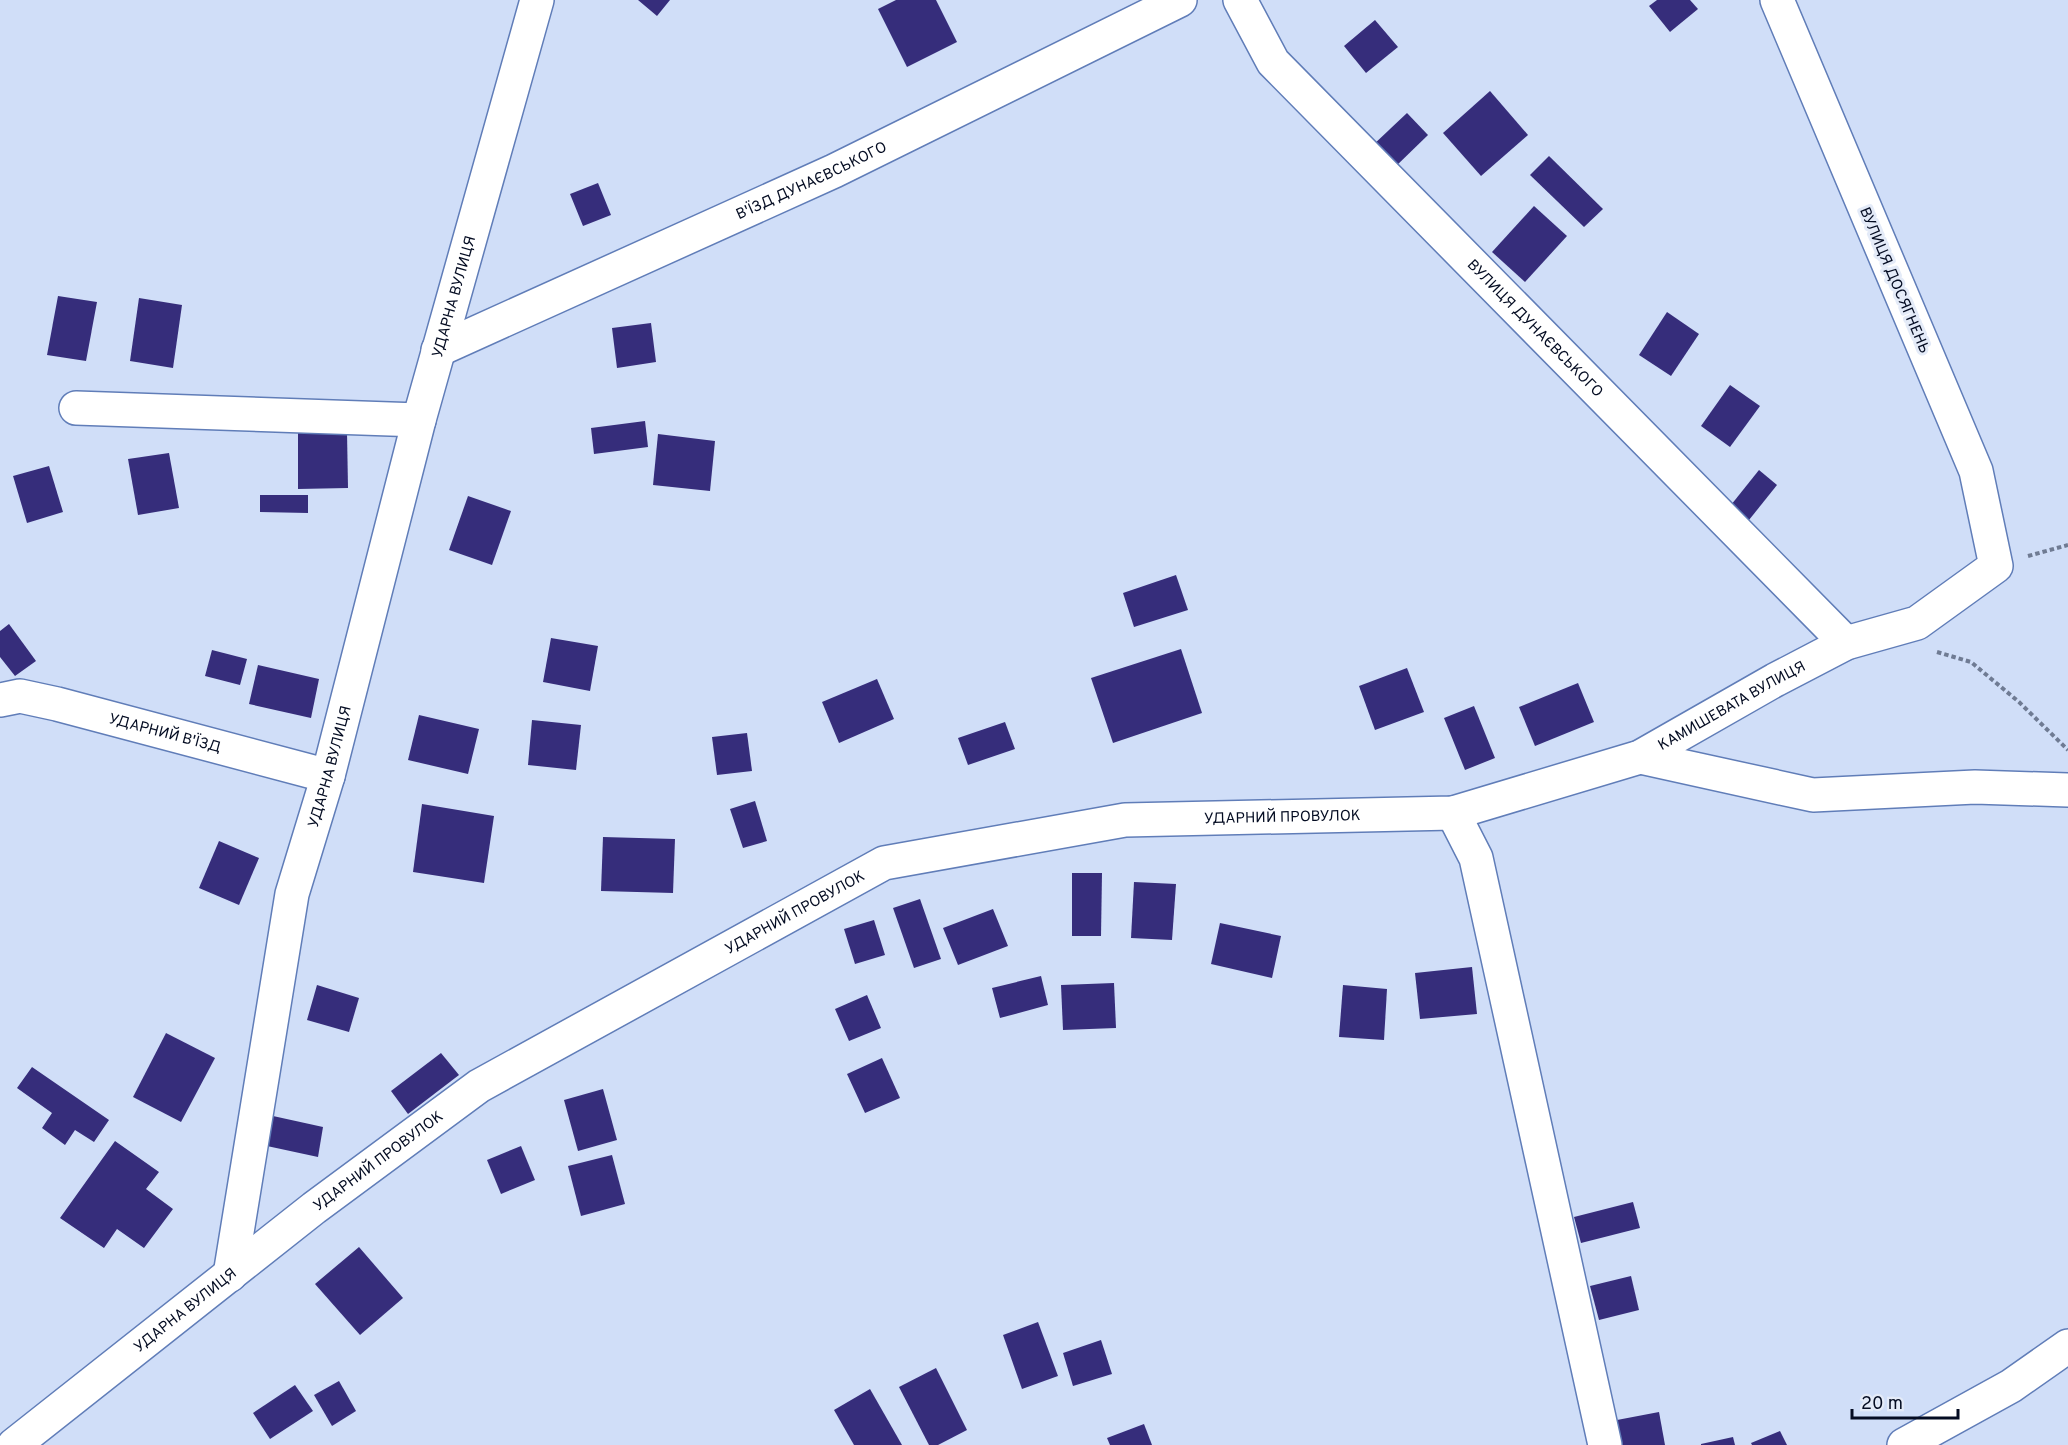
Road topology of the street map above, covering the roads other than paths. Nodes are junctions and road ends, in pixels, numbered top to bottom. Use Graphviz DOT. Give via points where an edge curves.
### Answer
graph roads {
  1 [pos="537,0"];
  2 [pos="1180,0"];
  3 [pos="1240,0"];
  4 [pos="1777,0"];
  5 [pos="438,350"];
  6 [pos="76,408"];
  7 [pos="419,420"];
  8 [pos="1996,566"];
  9 [pos="1846,643"];
  10 [pos="0,700"];
  11 [pos="1640,757"];
  12 [pos="328,776"];
  13 [pos="2068,789"];
  14 [pos="1453,813"];
  15 [pos="230,1275"];
  16 [pos="2068,1346"];
  17 [pos="14,1445"];
  18 [pos="1605,1445"];
  19 [pos="1904,1445"];
  1 -- 5 [label="street, УДАРНА ВУЛИЦЯ"];
  2 -- 5 [label="street, В'ЇЗД ДУНАЄВСЬКОГО" via="834,171"];
  3 -- 9 [label="street, ВУЛИЦЯ ДУНАЄВСЬКОГО" via="1273,62"];
  4 -- 8 [label="street, ВУЛИЦЯ ДОСЯГНЕНЬ" via="1976,471"];
  5 -- 7 [label="street, УДАРНА ВУЛИЦЯ"];
  6 -- 7 [label="street"];
  7 -- 12 [label="street, УДАРНА ВУЛИЦЯ"];
  8 -- 9 [label="street, КАМИШЕВАТА ВУЛИЦЯ" via="1917,623"];
  9 -- 11 [label="street, КАМИШЕВАТА ВУЛИЦЯ"];
  10 -- 12 [label="street, УДАРНИЙ В'ЇЗД" via="20,696 57,704"];
  11 -- 13 [label="street" via="1813,795 1975,787"];
  11 -- 14 [label="street, КАМИШЕВАТА ВУЛИЦЯ"];
  12 -- 15 [label="street, УДАРНА ВУЛИЦЯ" via="292,894"];
  14 -- 15 [label="street, УДАРНИЙ ПРОВУЛОК" via="1125,820 884,863 478,1086"];
  14 -- 18 [label="street" via="1476,858"];
  15 -- 17 [label="street, УДАРНА ВУЛИЦЯ"];
  16 -- 19 [label="street" via="2011,1386"];
}
